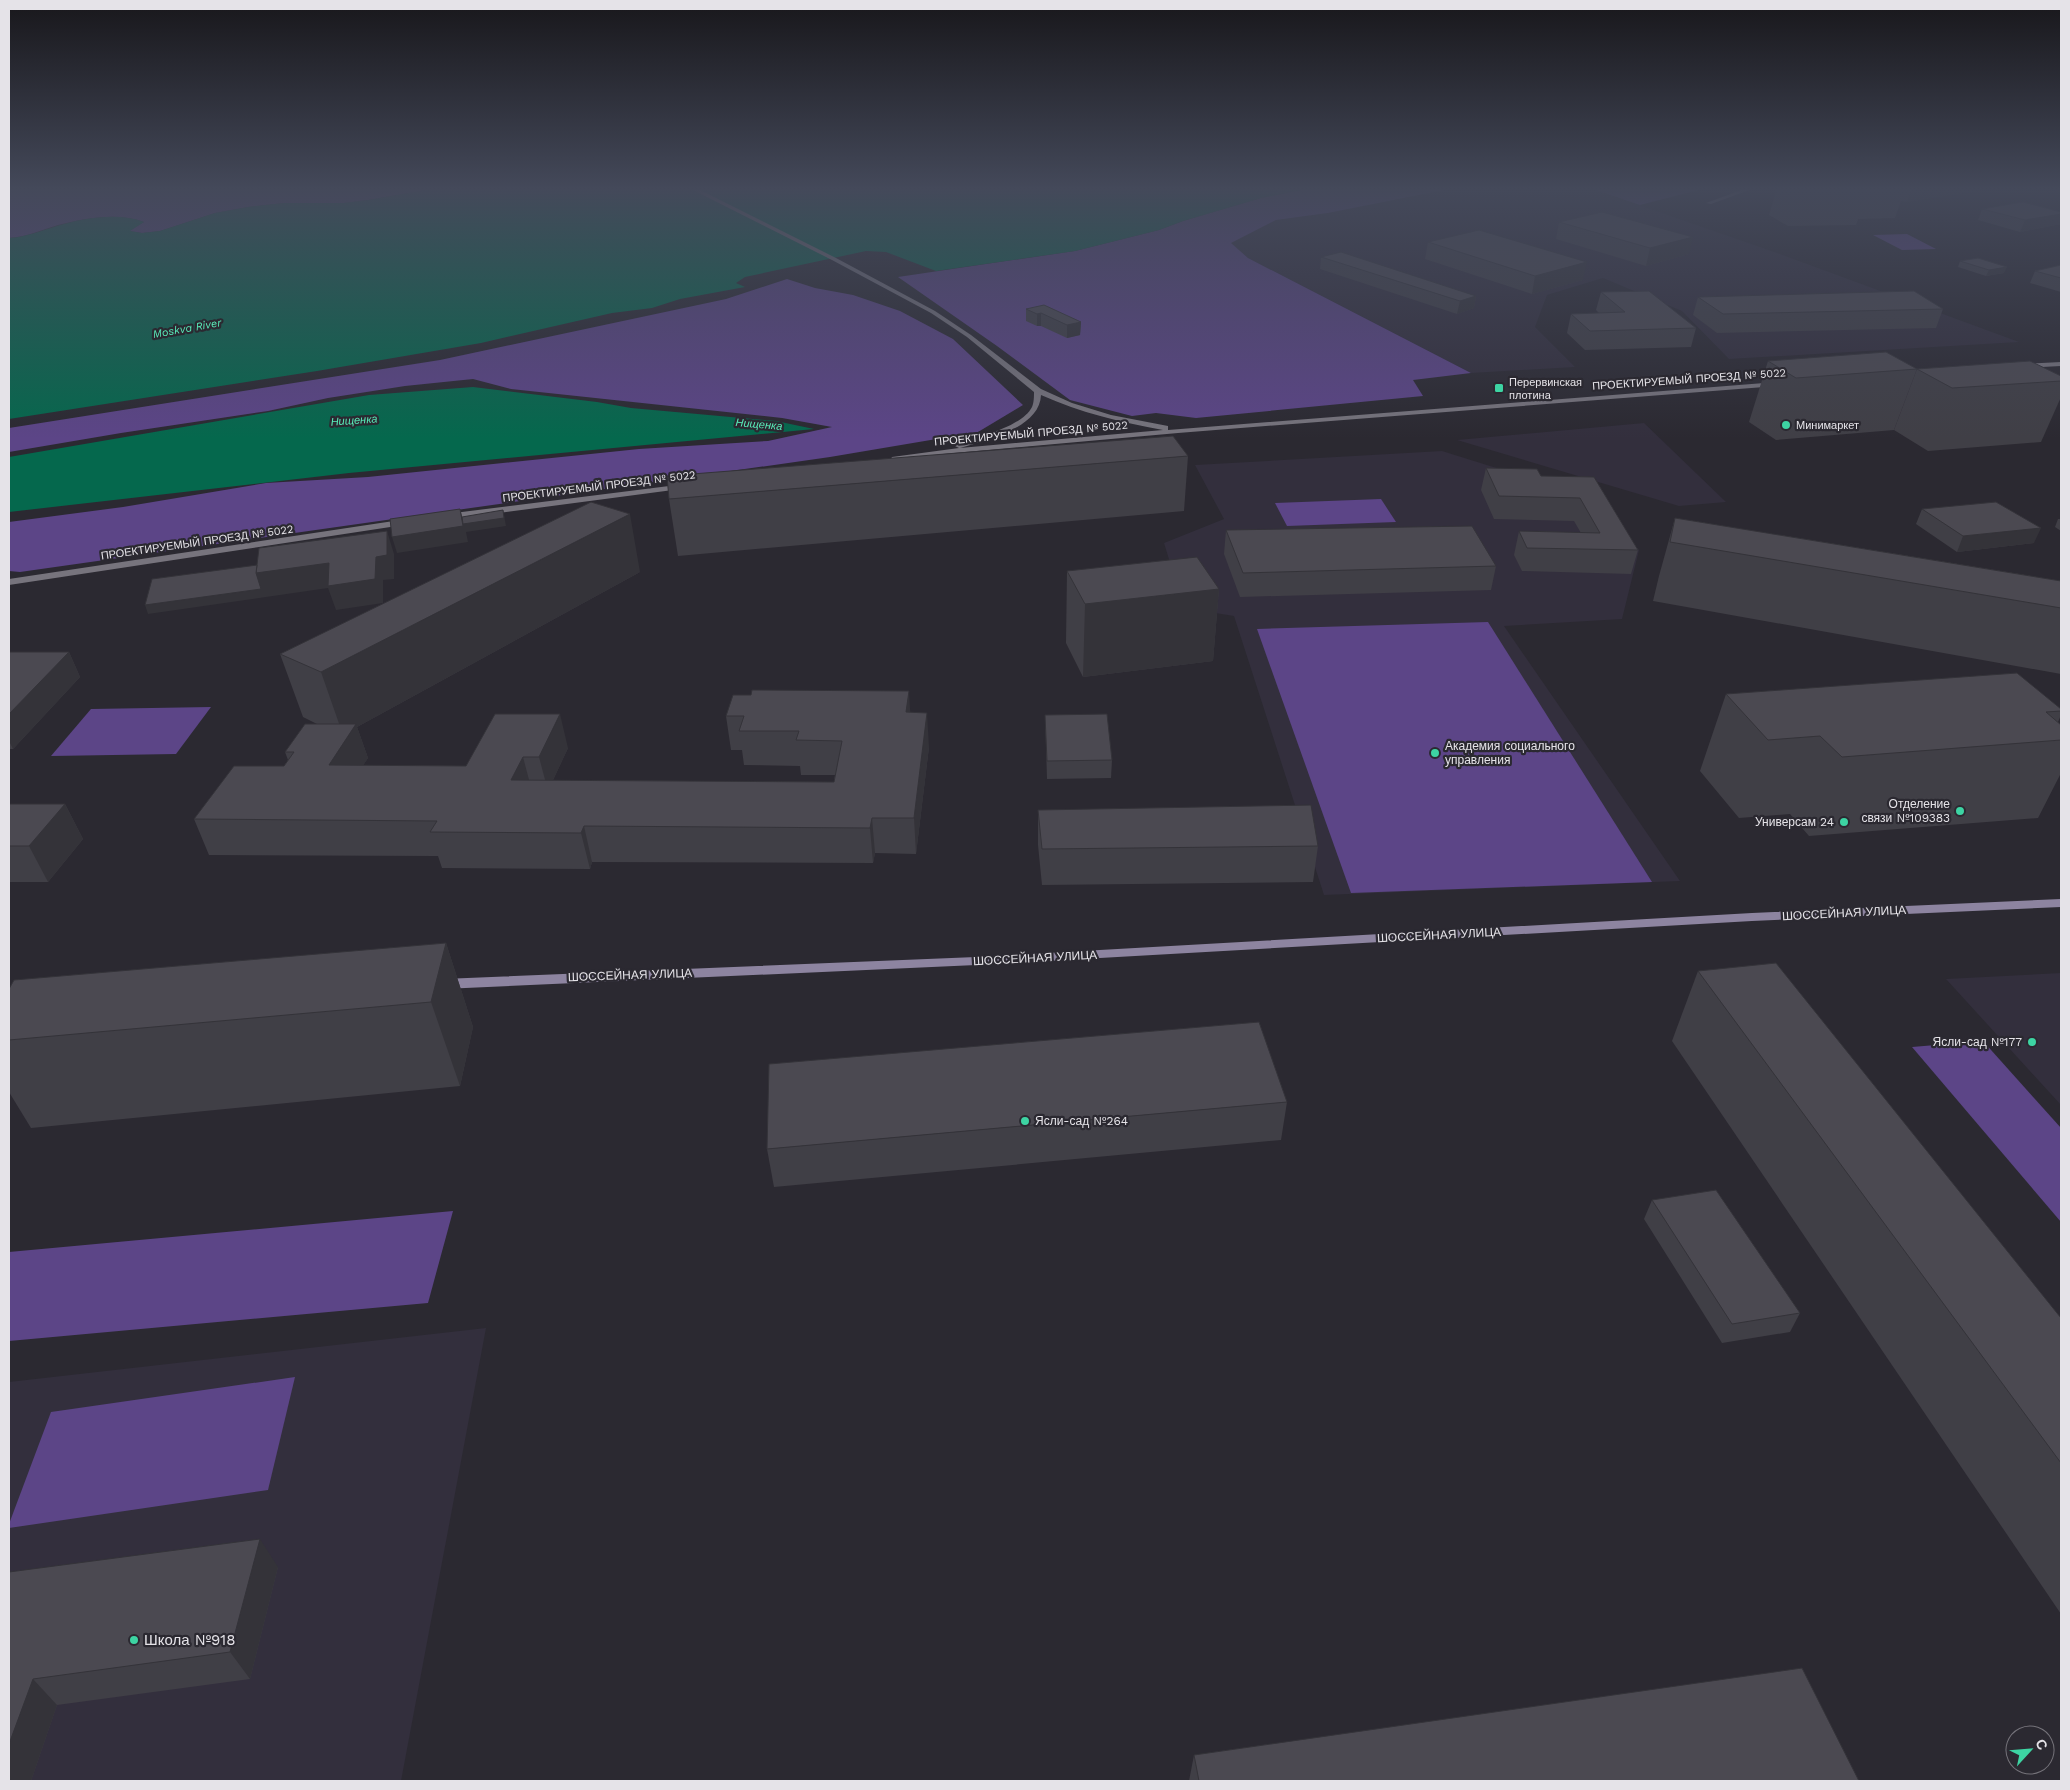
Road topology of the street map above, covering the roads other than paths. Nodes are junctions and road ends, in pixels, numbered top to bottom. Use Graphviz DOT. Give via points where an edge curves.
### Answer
graph roads {
  1 [pos="856,272"];
  2 [pos="2061,364"];
  3 [pos="2010,367"];
  4 [pos="1788,383"];
  5 [pos="1038,391"];
  6 [pos="1178,431"];
  7 [pos="943,452"];
  8 [pos="888,460"];
  9 [pos="692,485"];
  10 [pos="436,518"];
  11 [pos="417,521"];
  12 [pos="9,582"];
  13 [pos="2061,903"];
  14 [pos="434,984"];
  1 -- 5 [label="street" via="934,312"];
  2 -- 3 [label="street"];
  4 -- 6 [label="street, ПРОЕКТИРУЕМЫЙ ПРОЕЗД № 5022"];
  5 -- 6 [label="street" via="1069,405 1110,417"];
  5 -- 7 [label="street" via="1036,407 1025,419"];
  6 -- 7 [label="street, ПРОЕКТИРУЕМЫЙ ПРОЕЗД № 5022"];
  7 -- 8 [label="street, ПРОЕКТИРУЕМЫЙ ПРОЕЗД № 5022"];
  9 -- 10 [label="street, ПРОЕКТИРУЕМЫЙ ПРОЕЗД № 5022"];
  11 -- 12 [label="street, ПРОЕКТИРУЕМЫЙ ПРОЕЗД № 5022"];
  13 -- 14 [label="main road, ШОССЕЙНАЯ УЛИЦА" via="1752,917 976,961"];
}
